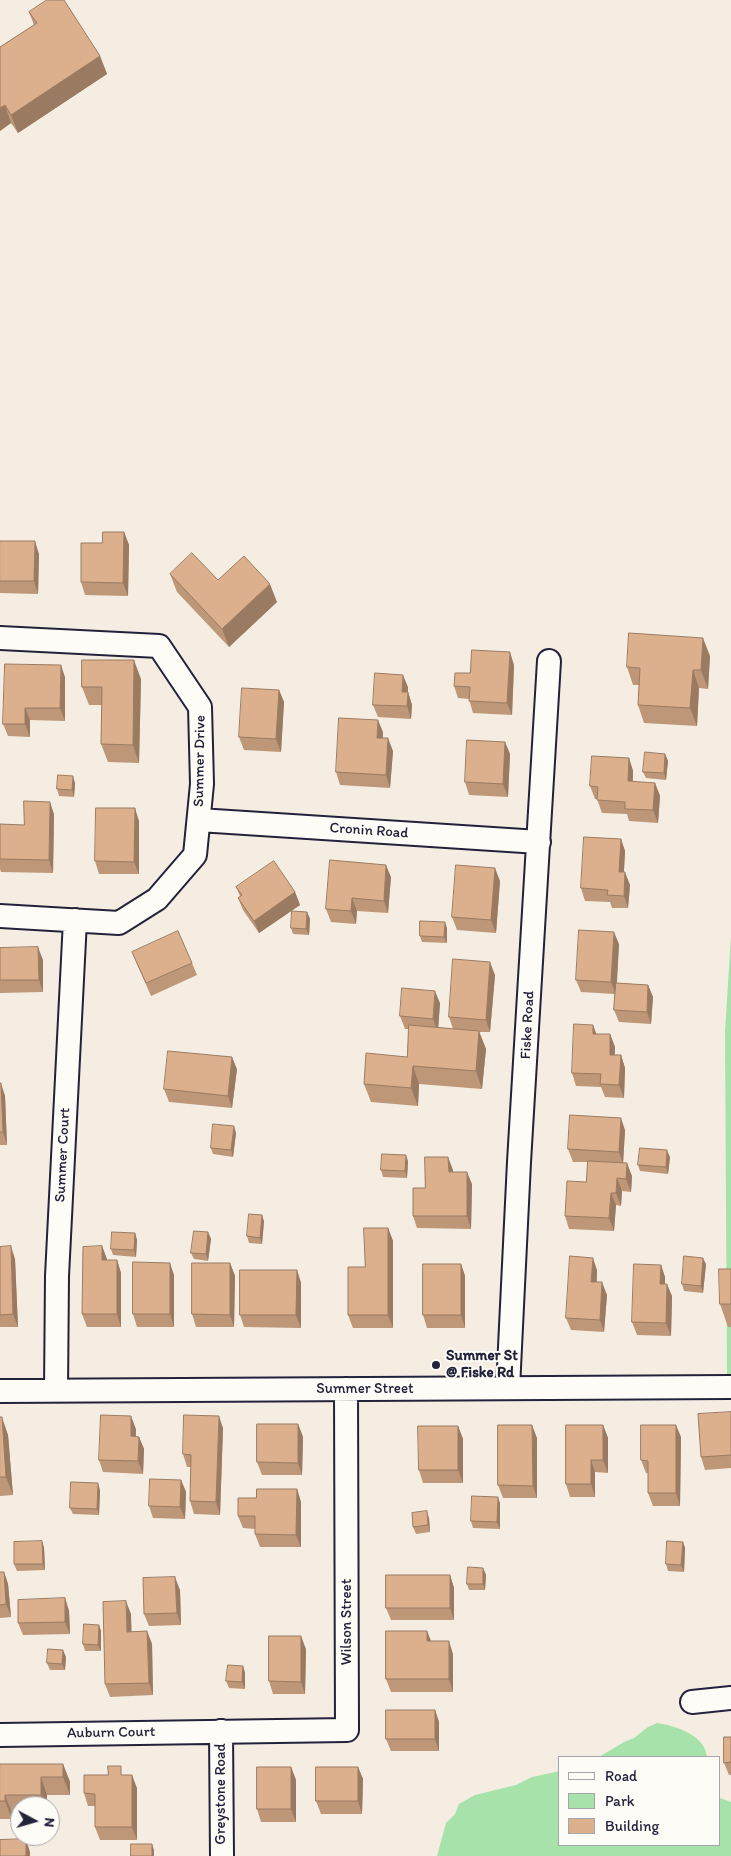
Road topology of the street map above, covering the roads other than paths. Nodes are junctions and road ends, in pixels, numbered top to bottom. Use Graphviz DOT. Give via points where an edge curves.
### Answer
graph roads {
  1 [pos="0,638"];
  2 [pos="549,661"];
  3 [pos="199,820"];
  4 [pos="539,842"];
  5 [pos="0,916"];
  6 [pos="75,920"];
  7 [pos="731,1387"];
  8 [pos="508,1388"];
  9 [pos="346,1389"];
  10 [pos="56,1390"];
  11 [pos="0,1391"];
  12 [pos="731,1698"];
  13 [pos="692,1702"];
  14 [pos="221,1731"];
  15 [pos="0,1734"];
  16 [pos="222,1856"];
  1 -- 3 [label="street, Summer Drive" via="159,646 200,707 202,784"];
  2 -- 4 [label="street, Fiske Road"];
  3 -- 4 [label="street, Cronin Road"];
  3 -- 6 [label="street, Summer Drive" via="196,855 157,899 119,923"];
  4 -- 8 [label="street, Fiske Road"];
  5 -- 6 [label="street, Summer Drive"];
  6 -- 10 [label="street, Summer Court" via="57,1276"];
  7 -- 8 [label="street, Summer Street"];
  8 -- 9 [label="street, Summer Street"];
  9 -- 10 [label="street, Summer Street"];
  9 -- 14 [label="street, Wilson Street" via="347,1730"];
  10 -- 11 [label="street, Summer Street"];
  12 -- 13 [label="street"];
  14 -- 15 [label="street, Auburn Court"];
  14 -- 16 [label="street, Greystone Road"];
}
